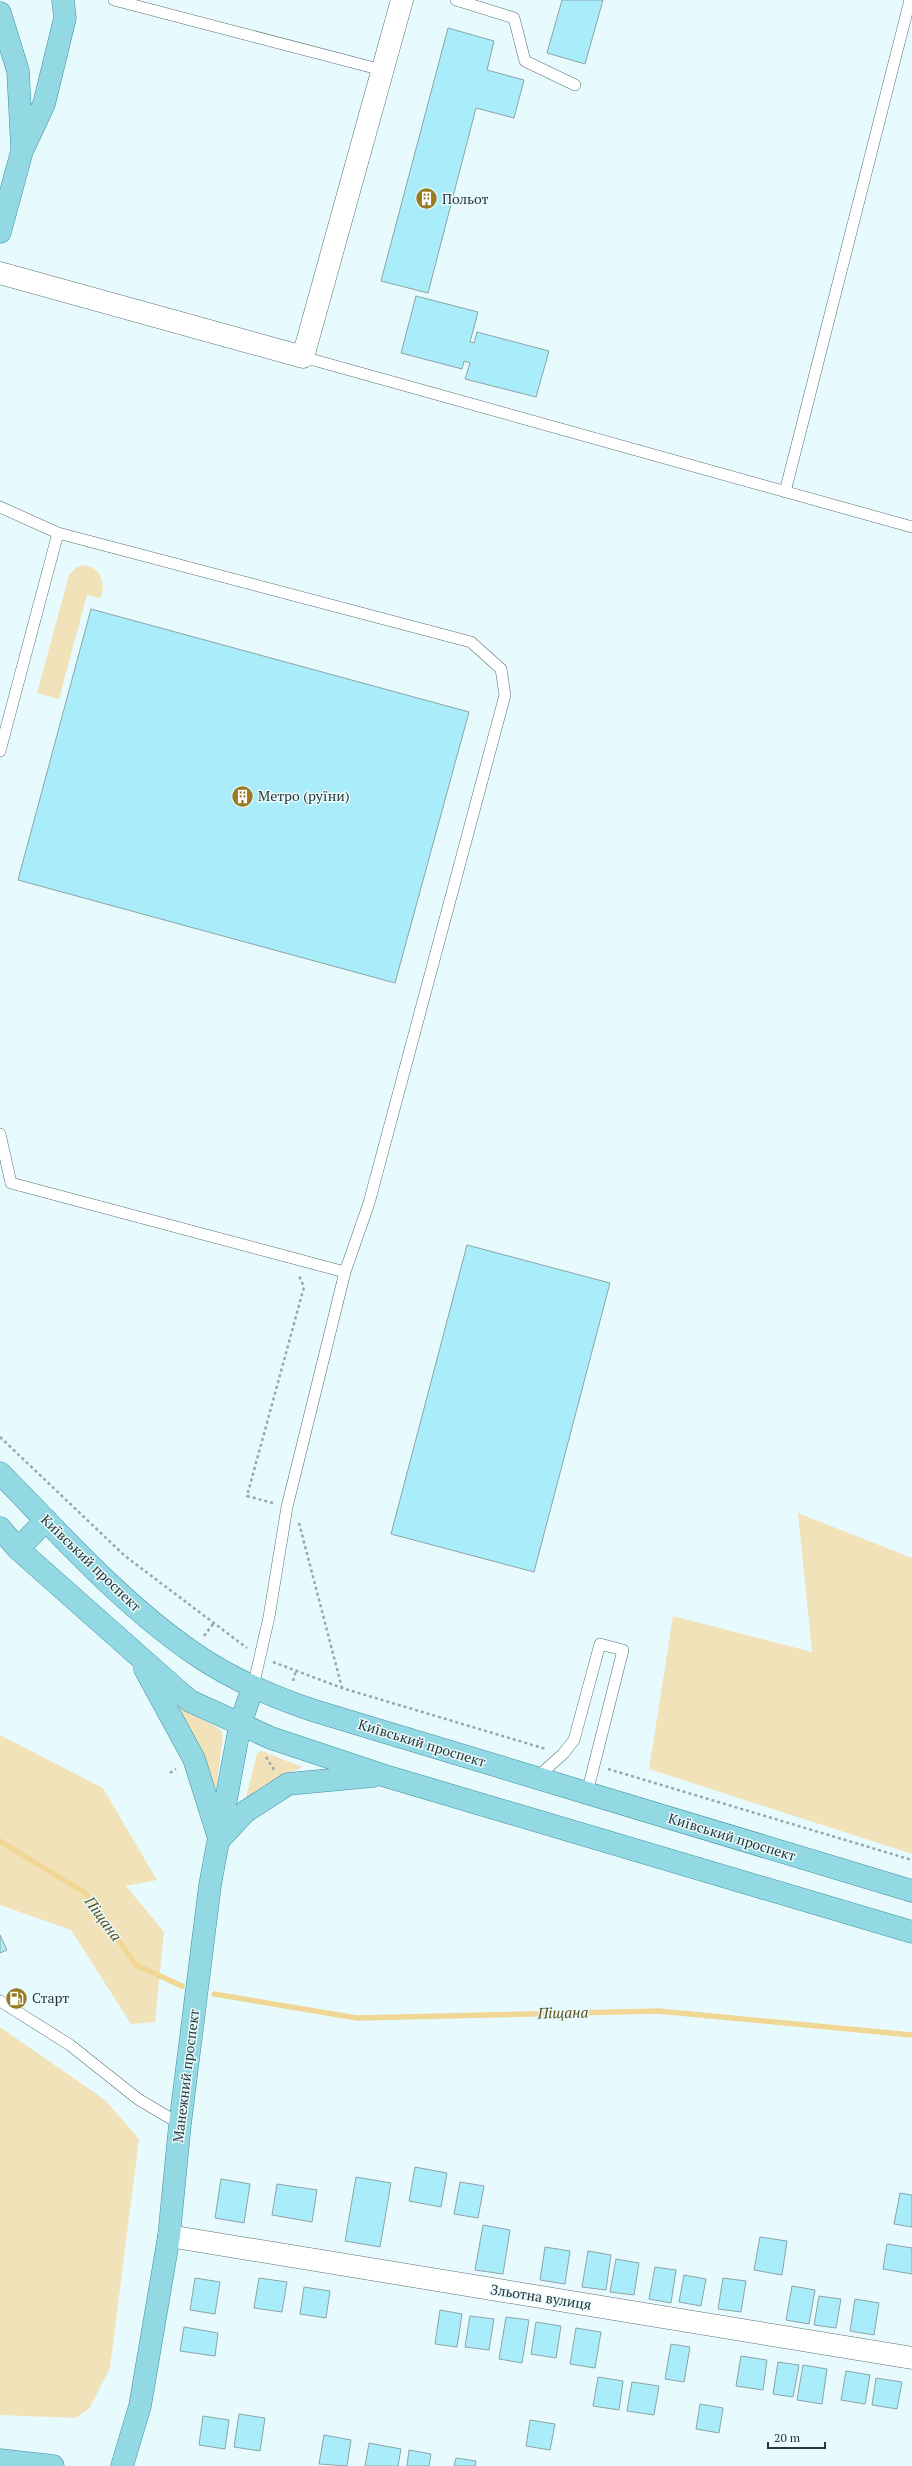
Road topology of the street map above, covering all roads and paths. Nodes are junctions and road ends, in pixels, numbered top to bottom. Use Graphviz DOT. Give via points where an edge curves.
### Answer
graph roads {
  1 [pos="63,0"];
  2 [pos="114,0"];
  3 [pos="402,0"];
  4 [pos="456,0"];
  5 [pos="910,0"];
  6 [pos="0,13"];
  7 [pos="382,70"];
  8 [pos="574,85"];
  9 [pos="22,151"];
  10 [pos="0,232"];
  11 [pos="0,273"];
  12 [pos="303,358"];
  13 [pos="784,492"];
  14 [pos="0,507"];
  15 [pos="912,527"];
  16 [pos="58,533"];
  17 [pos="0,751"];
  18 [pos="0,1134"];
  19 [pos="345,1272"];
  20 [pos="0,1437"];
  21 [pos="0,1473"];
  22 [pos="46,1520"];
  23 [pos="0,1528"];
  24 [pos="18,1549"];
  25 [pos="260,1657"];
  26 [pos="138,1658"];
  27 [pos="296,1671"];
  28 [pos="254,1687"];
  29 [pos="240,1724"];
  30 [pos="382,1775"];
  31 [pos="536,1778"];
  32 [pos="587,1793"];
  33 [pos="219,1840"];
  34 [pos="912,1891"];
  35 [pos="912,1932"];
  36 [pos="0,2001"];
  37 [pos="180,2124"];
  38 [pos="169,2236"];
  39 [pos="912,2358"];
  40 [pos="0,2460"];
  41 [pos="53,2466"];
  42 [pos="122,2466"];
  1 -- 9 [label="main road" via="65,18 44,104"];
  2 -- 7 [label="lane"];
  3 -- 7 [label="street"];
  4 -- 8 [label="lane" via="514,18 525,61"];
  5 -- 13 [label="lane"];
  6 -- 9 [label="main road" via="18,71"];
  7 -- 12 [label="street"];
  9 -- 10 [label="main road"];
  11 -- 12 [label="street"];
  12 -- 13 [label="lane"];
  13 -- 15 [label="lane"];
  14 -- 16 [label="lane"];
  16 -- 17 [label="lane"];
  16 -- 19 [label="lane" via="471,642 501,669 505,695 369,1203"];
  18 -- 19 [label="lane" via="11,1183"];
  19 -- 25 [label="lane" via="287,1507"];
  20 -- 25 [label="path" via="125,1556"];
  21 -- 22 [label="main road, Київський проспект"];
  22 -- 24 [label="main road"];
  22 -- 28 [label="main road, Київський проспект" via="118,1593 193,1652"];
  23 -- 24 [label="main road"];
  24 -- 26 [label="main road"];
  25 -- 27 [label="path"];
  25 -- 28 [label="lane"];
  26 -- 29 [label="main road" via="190,1701"];
  26 -- 33 [label="main road" via="194,1759"];
  28 -- 29 [label="main road, Манежний проспект"];
  28 -- 31 [label="main road, Київський проспект" via="315,1711"];
  29 -- 30 [label="main road" via="271,1738"];
  29 -- 33 [label="main road, Манежний проспект"];
  30 -- 33 [label="main road" via="288,1784 245,1812"];
  30 -- 35 [label="main road"];
  31 -- 32 [label="main road, Київський проспект"];
  31 -- 32 [label="lane" via="563,1754 574,1740 600,1644 623,1650"];
  32 -- 34 [label="main road, Київський проспект"];
  33 -- 37 [label="main road, Манежний проспект" via="209,1892"];
  36 -- 37 [label="lane" via="70,2045 138,2099"];
  37 -- 38 [label="main road, Манежний проспект"];
  38 -- 39 [label="street, Зльотна вулиця"];
  38 -- 42 [label="main road, Манежний проспект" via="140,2406"];
  40 -- 41 [label="main road"];
}
